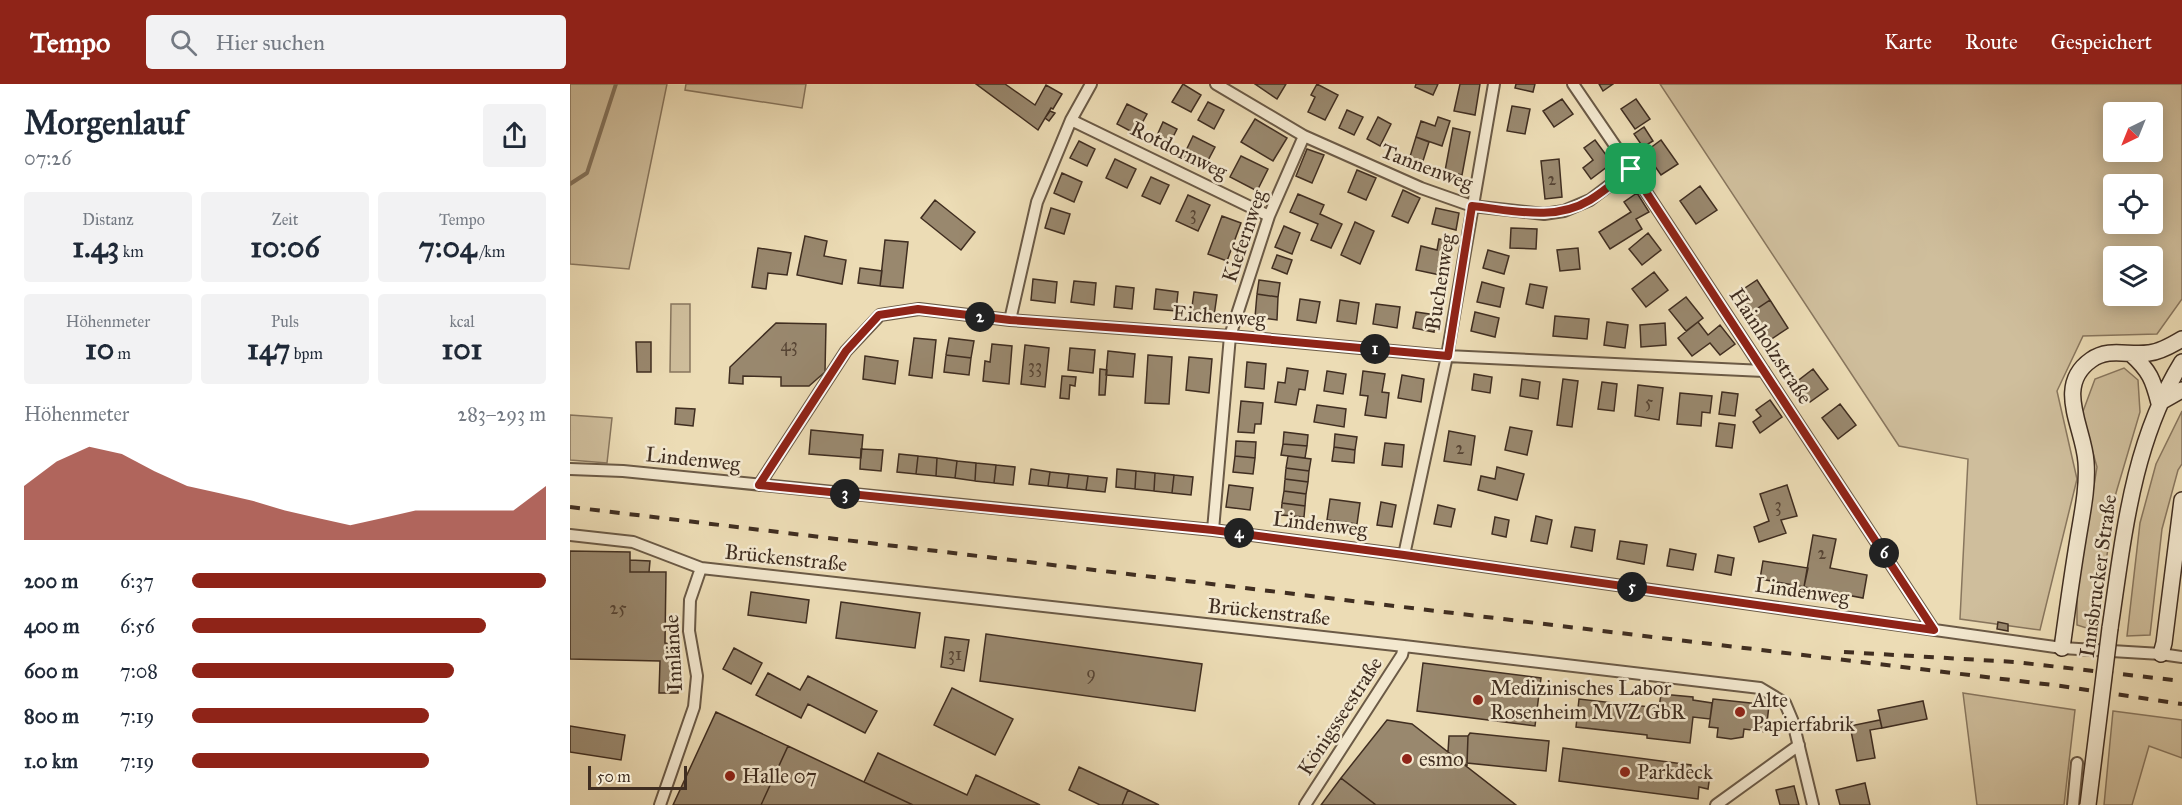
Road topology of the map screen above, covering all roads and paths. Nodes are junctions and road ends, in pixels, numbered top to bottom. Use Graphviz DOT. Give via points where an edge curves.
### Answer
graph roads {
  1 [pos="1091,84"];
  2 [pos="1216,84"];
  3 [pos="1494,84"];
  4 [pos="1573,84"];
  5 [pos="1071,120"];
  6 [pos="1304,136"];
  7 [pos="1631,169"];
  8 [pos="1472,206"];
  9 [pos="1269,216"];
  10 [pos="1010,320"];
  11 [pos="1230,336"];
  12 [pos="2182,339"];
  13 [pos="2131,354"];
  14 [pos="1448,356"];
  15 [pos="2182,362"];
  16 [pos="1764,371"];
  17 [pos="2182,390"];
  18 [pos="2159,404"];
  19 [pos="570,469"];
  20 [pos="759,485"];
  21 [pos="2182,500"];
  22 [pos="1213,530"];
  23 [pos="570,535"];
  24 [pos="1404,555"];
  25 [pos="701,568"];
  26 [pos="1934,630"];
  27 [pos="1404,646"];
  28 [pos="2062,648"];
  29 [pos="2161,654"];
  30 [pos="2182,657"];
  31 [pos="1799,746"];
  32 [pos="2077,763"];
  33 [pos="660,805"];
  34 [pos="1305,805"];
  35 [pos="1716,805"];
  36 [pos="1813,805"];
  37 [pos="2073,805"];
  38 [pos="2088,805"];
  1 -- 5 [label="street"];
  2 -- 6 [label="street, Tannenweg"];
  3 -- 8 [label="street, Buchenweg"];
  4 -- 7 [label="street, Hainholzstraße"];
  5 -- 9 [label="street, Rotdornweg"];
  5 -- 10 [label="street" via="1037,202"];
  6 -- 8 [label="street, Tannenweg"];
  6 -- 9 [label="street, Kiefernweg"];
  7 -- 8 [label="street, Tannenweg" via="1590,200 1564,211 1544,214"];
  7 -- 16 [label="street, Hainholzstraße"];
  8 -- 14 [label="street, Buchenweg"];
  9 -- 11 [label="street, Kiefernweg"];
  10 -- 11 [label="street, Eichenweg"];
  10 -- 20 [label="street, Eichenweg" via="918,309 879,315 846,351"];
  11 -- 14 [label="street, Eichenweg"];
  11 -- 22 [label="street, Kiefernweg"];
  12 -- 13 [label="main road" via="2150,353"];
  13 -- 18 [label="main road" via="2152,377"];
  13 -- 28 [label="main road" via="2109,352 2089,361 2073,388 2072,400 2085,448 2086,478"];
  14 -- 16 [label="street, Eichenweg"];
  14 -- 24 [label="street, Buchenweg"];
  15 -- 18 [label="main road, Innsbrucker Straße"];
  16 -- 26 [label="street, Hainholzstraße"];
  17 -- 18 [label="main road"];
  18 -- 38 [label="main road, Innsbrucker Straße, bridge" via="2137,468 2126,517"];
  19 -- 20 [label="street, Lindenweg"];
  20 -- 22 [label="street, Lindenweg"];
  21 -- 29 [label="main road"];
  22 -- 24 [label="street, Lindenweg"];
  23 -- 25 [label="street" via="633,542"];
  24 -- 26 [label="street, Lindenweg"];
  25 -- 27 [label="street, Brückenstraße"];
  25 -- 33 [label="street, Innlände" via="690,600 689,631 697,676 694,707"];
  26 -- 28 [label="street, Lindenweg"];
  27 -- 31 [label="street, Brückenstraße" via="1760,688 1785,703"];
  27 -- 34 [label="street, Königsseestraße" via="1402,655"];
  28 -- 29 [label="street, Lindenweg"];
  29 -- 30 [label="street, Lindenweg"];
  31 -- 35 [label="street"];
  31 -- 36 [label="street, Brückenstraße"];
  32 -- 37 [label="street"];
}
